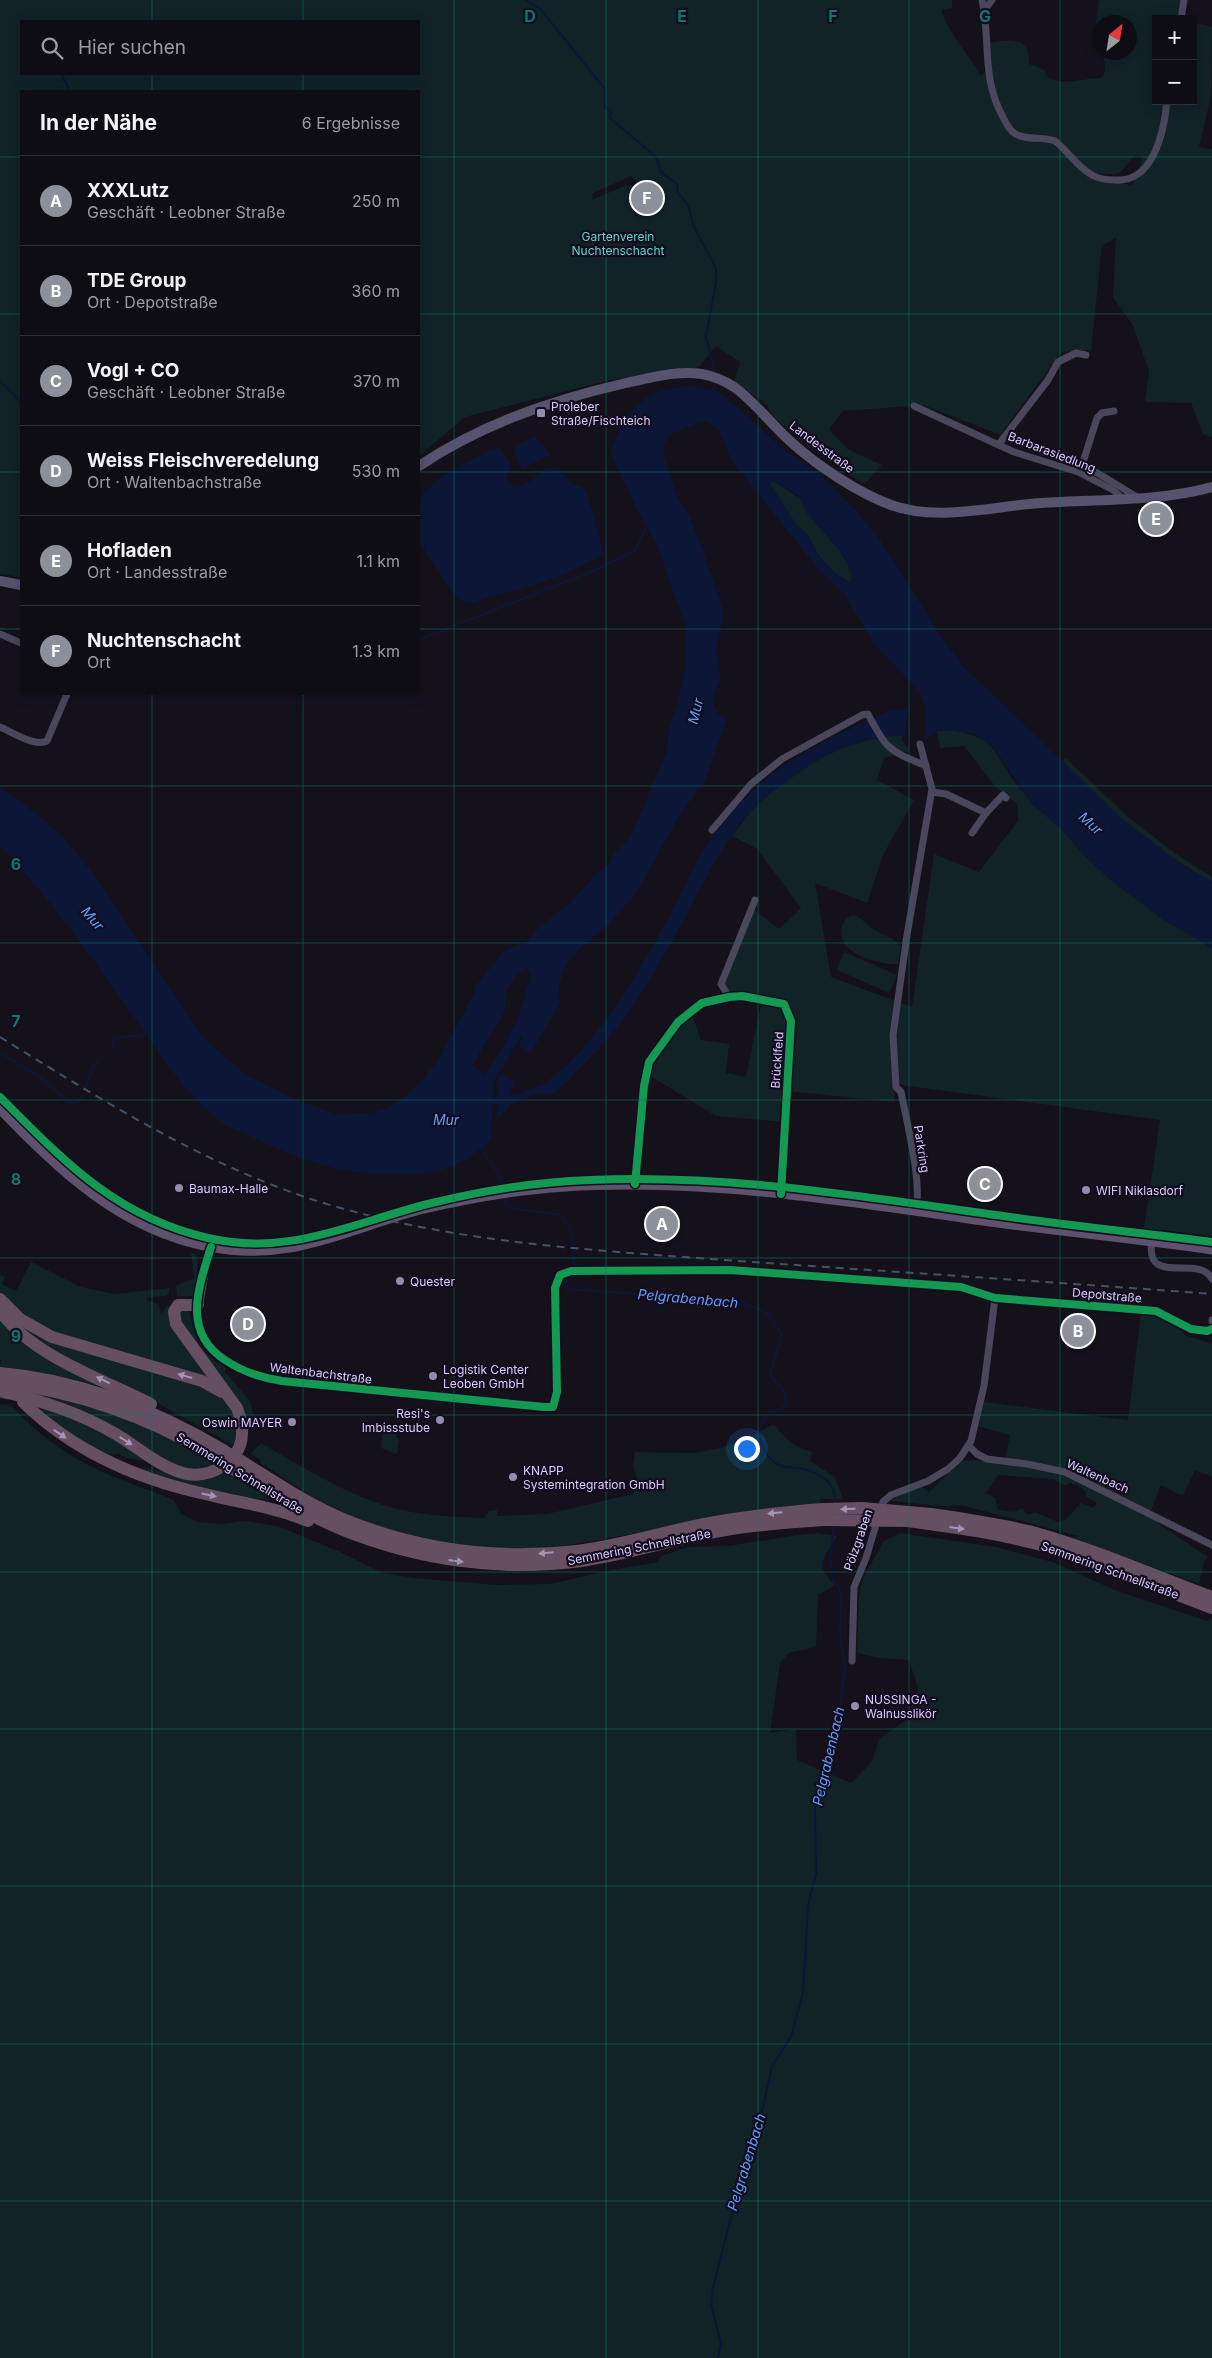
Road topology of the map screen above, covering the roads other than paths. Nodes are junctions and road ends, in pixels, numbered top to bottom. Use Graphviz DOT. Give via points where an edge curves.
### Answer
graph roads {
  1 [pos="982,0"];
  2 [pos="992,0"];
  3 [pos="1184,0"];
  4 [pos="984,11"];
  5 [pos="1182,15"];
  6 [pos="1167,105"];
  7 [pos="1086,355"];
  8 [pos="914,406"];
  9 [pos="1114,411"];
  10 [pos="999,444"];
  11 [pos="420,465"];
  12 [pos="1212,487"];
  13 [pos="1122,498"];
  14 [pos="1137,498"];
  15 [pos="0,581"];
  16 [pos="20,585"];
  17 [pos="0,634"];
  18 [pos="20,643"];
  19 [pos="67,695"];
  20 [pos="0,727"];
  21 [pos="920,744"];
  22 [pos="926,766"];
  23 [pos="932,792"];
  24 [pos="1006,798"];
  25 [pos="986,813"];
  26 [pos="712,830"];
  27 [pos="972,833"];
  28 [pos="755,900"];
  29 [pos="729,997"];
  30 [pos="0,1108"];
  31 [pos="635,1184"];
  32 [pos="781,1194"];
  33 [pos="916,1210"];
  34 [pos="1152,1241"];
  35 [pos="211,1247"];
  36 [pos="1212,1249"];
  37 [pos="1212,1279"];
  38 [pos="996,1298"];
  39 [pos="0,1299"];
  40 [pos="198,1305"];
  41 [pos="0,1311"];
  42 [pos="1212,1329"];
  43 [pos="0,1373"];
  44 [pos="0,1383"];
  45 [pos="0,1391"];
  46 [pos="228,1396"];
  47 [pos="23,1402"];
  48 [pos="544,1408"];
  49 [pos="190,1430"];
  50 [pos="969,1446"];
  51 [pos="219,1454"];
  52 [pos="237,1465"];
  53 [pos="823,1514"];
  54 [pos="342,1529"];
  55 [pos="1212,1545"];
  56 [pos="1198,1597"];
  57 [pos="1212,1597"];
  58 [pos="1212,1608"];
  59 [pos="852,1661"];
  1 -- 4 [label="street"];
  2 -- 4 [label="street"];
  3 -- 5 [label="street"];
  4 -- 6 [label="street" via="987,73 1000,112 1011,131 1016,135 1055,141 1093,176 1126,180 1133,179 1143,170 1156,149 1165,124"];
  7 -- 10 [label="street, Barbarasiedlung" via="1076,353 1058,362"];
  8 -- 10 [label="street, Barbarasiedlung"];
  9 -- 14 [label="street, Barbarasiedlung" via="1097,418 1084,465"];
  10 -- 13 [label="street, Barbarasiedlung" via="1014,452 1078,472"];
  11 -- 13 [label="main road, Landesstraße" via="479,431 565,398 671,374 693,373 724,382 743,395 808,455 861,491 892,506 948,512"];
  12 -- 14 [label="main road, Landesstraße" via="1174,496"];
  13 -- 14 [label="main road, Landesstraße"];
  15 -- 16 [label="main road"];
  17 -- 18 [label="street"];
  19 -- 20 [label="street" via="46,741 37,743"];
  21 -- 22 [label="street"];
  22 -- 23 [label="street"];
  22 -- 26 [label="street" via="894,752 883,742 868,714 782,759 751,784"];
  23 -- 25 [label="street" via="946,794"];
  23 -- 33 [label="street, Parkring" via="893,1035 896,1087 901,1092 913,1158"];
  24 -- 25 [label="street" via="1003,795"];
  25 -- 27 [label="street"];
  28 -- 29 [label="street" via="721,984"];
  29 -- 31 [label="street, Brücklfeld" via="702,1003 678,1022 649,1062"];
  29 -- 32 [label="street, Brücklfeld" via="742,996 784,1004 791,1021"];
  30 -- 35 [label="main road" via="56,1165 101,1200 164,1233"];
  31 -- 32 [label="main road"];
  31 -- 35 [label="main road" via="561,1186 504,1193 419,1210 305,1245 247,1250"];
  32 -- 33 [label="main road"];
  33 -- 34 [label="main road"];
  34 -- 36 [label="main road"];
  34 -- 37 [label="street" via="1150,1250 1158,1265 1165,1269 1197,1268 1206,1271"];
  35 -- 40 [label="main road, Waltenbachstraße"];
  38 -- 42 [label="street, Depotstraße" via="1156,1311 1191,1330"];
  38 -- 48 [label="street, Depotstraße" via="961,1287 730,1270 573,1271 560,1275 555,1288 557,1392 553,1407"];
  38 -- 50 [label="street, Pölzgraben" via="984,1386"];
  46 -- 39 [label="highway, one-way" via="202,1381 52,1337 20,1319"];
  40 -- 46 [label="highway" via="178,1305 174,1312 176,1324"];
  40 -- 48 [label="street, Waltenbachstraße" via="198,1326 204,1342 216,1354 252,1375 282,1381"];
  49 -- 41 [label="highway, one-way" via="177,1417 42,1350 22,1336"];
  43 -- 49 [label="highway, Semmering Schnellstraße" via="94,1390"];
  44 -- 51 [label="highway, Semmering Schnellstraße" via="91,1400"];
  45 -- 46 [label="highway, one-way" via="59,1406 114,1433 171,1469 187,1474 204,1474 220,1469 238,1448 242,1422"];
  47 -- 54 [label="highway, one-way" via="45,1424 81,1448 118,1466 163,1483 292,1514 330,1530"];
  49 -- 51 [label="highway, Semmering Schnellstraße"];
  50 -- 55 [label="street, Waltenbach" via="988,1459 1065,1472"];
  50 -- 59 [label="street, Pölzgraben" via="953,1465 936,1477 900,1491 883,1502 854,1587"];
  51 -- 52 [label="highway, Semmering Schnellstraße, bridge"];
  53 -- 52 [label="highway, Semmering Schnellstraße, one-way" via="761,1514 579,1550 527,1555 482,1554 397,1539 342,1519"];
  52 -- 54 [label="highway, Semmering Schnellstraße" via="290,1503"];
  54 -- 53 [label="highway, Semmering Schnellstraße, one-way" via="418,1554 472,1562 529,1565 581,1561 712,1532"];
  53 -- 56 [label="highway, Semmering Schnellstraße, one-way, bridge" via="981,1531 1034,1543"];
  56 -- 53 [label="highway, Semmering Schnellstraße, one-way, bridge" via="1093,1551 983,1521 862,1508"];
  56 -- 57 [label="highway, Semmering Schnellstraße"];
  56 -- 58 [label="highway, Semmering Schnellstraße"];
}
